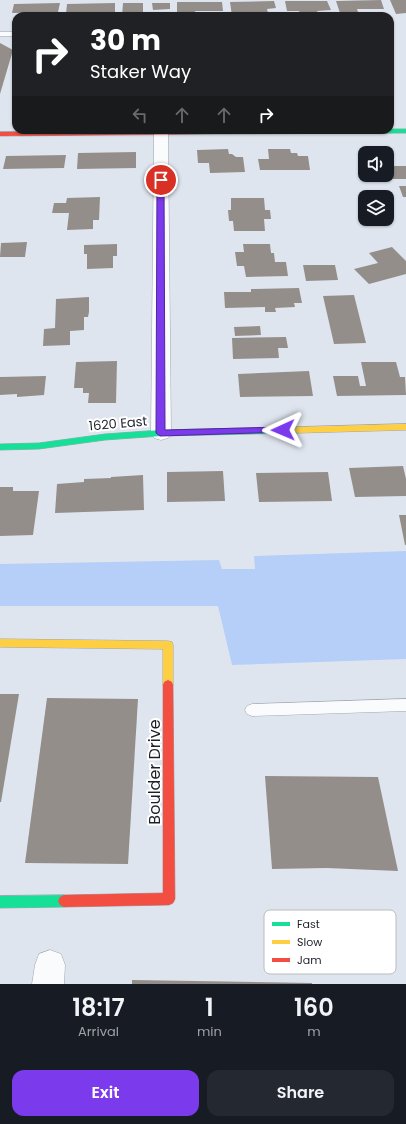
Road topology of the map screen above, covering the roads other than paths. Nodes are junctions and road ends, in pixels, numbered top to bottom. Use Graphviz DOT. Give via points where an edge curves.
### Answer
graph roads {
  1 [pos="0,34"];
  2 [pos="12,34"];
  3 [pos="394,131"];
  4 [pos="406,131"];
  5 [pos="12,133"];
  6 [pos="0,134"];
  7 [pos="160,134"];
  8 [pos="406,428"];
  9 [pos="160,433"];
  10 [pos="0,447"];
  11 [pos="0,643"];
  12 [pos="406,705"];
  13 [pos="252,710"];
  14 [pos="0,902"];
  1 -- 2 [label="lane"];
  3 -- 4 [label="street"];
  5 -- 6 [label="street"];
  7 -- 9 [label="street"];
  8 -- 9 [label="street, 1620 East"];
  9 -- 10 [label="street, 1620 East" via="105,436 39,446"];
  11 -- 14 [label="street, Boulder Drive" via="168,645 169,899"];
  12 -- 13 [label="lane"];
}
